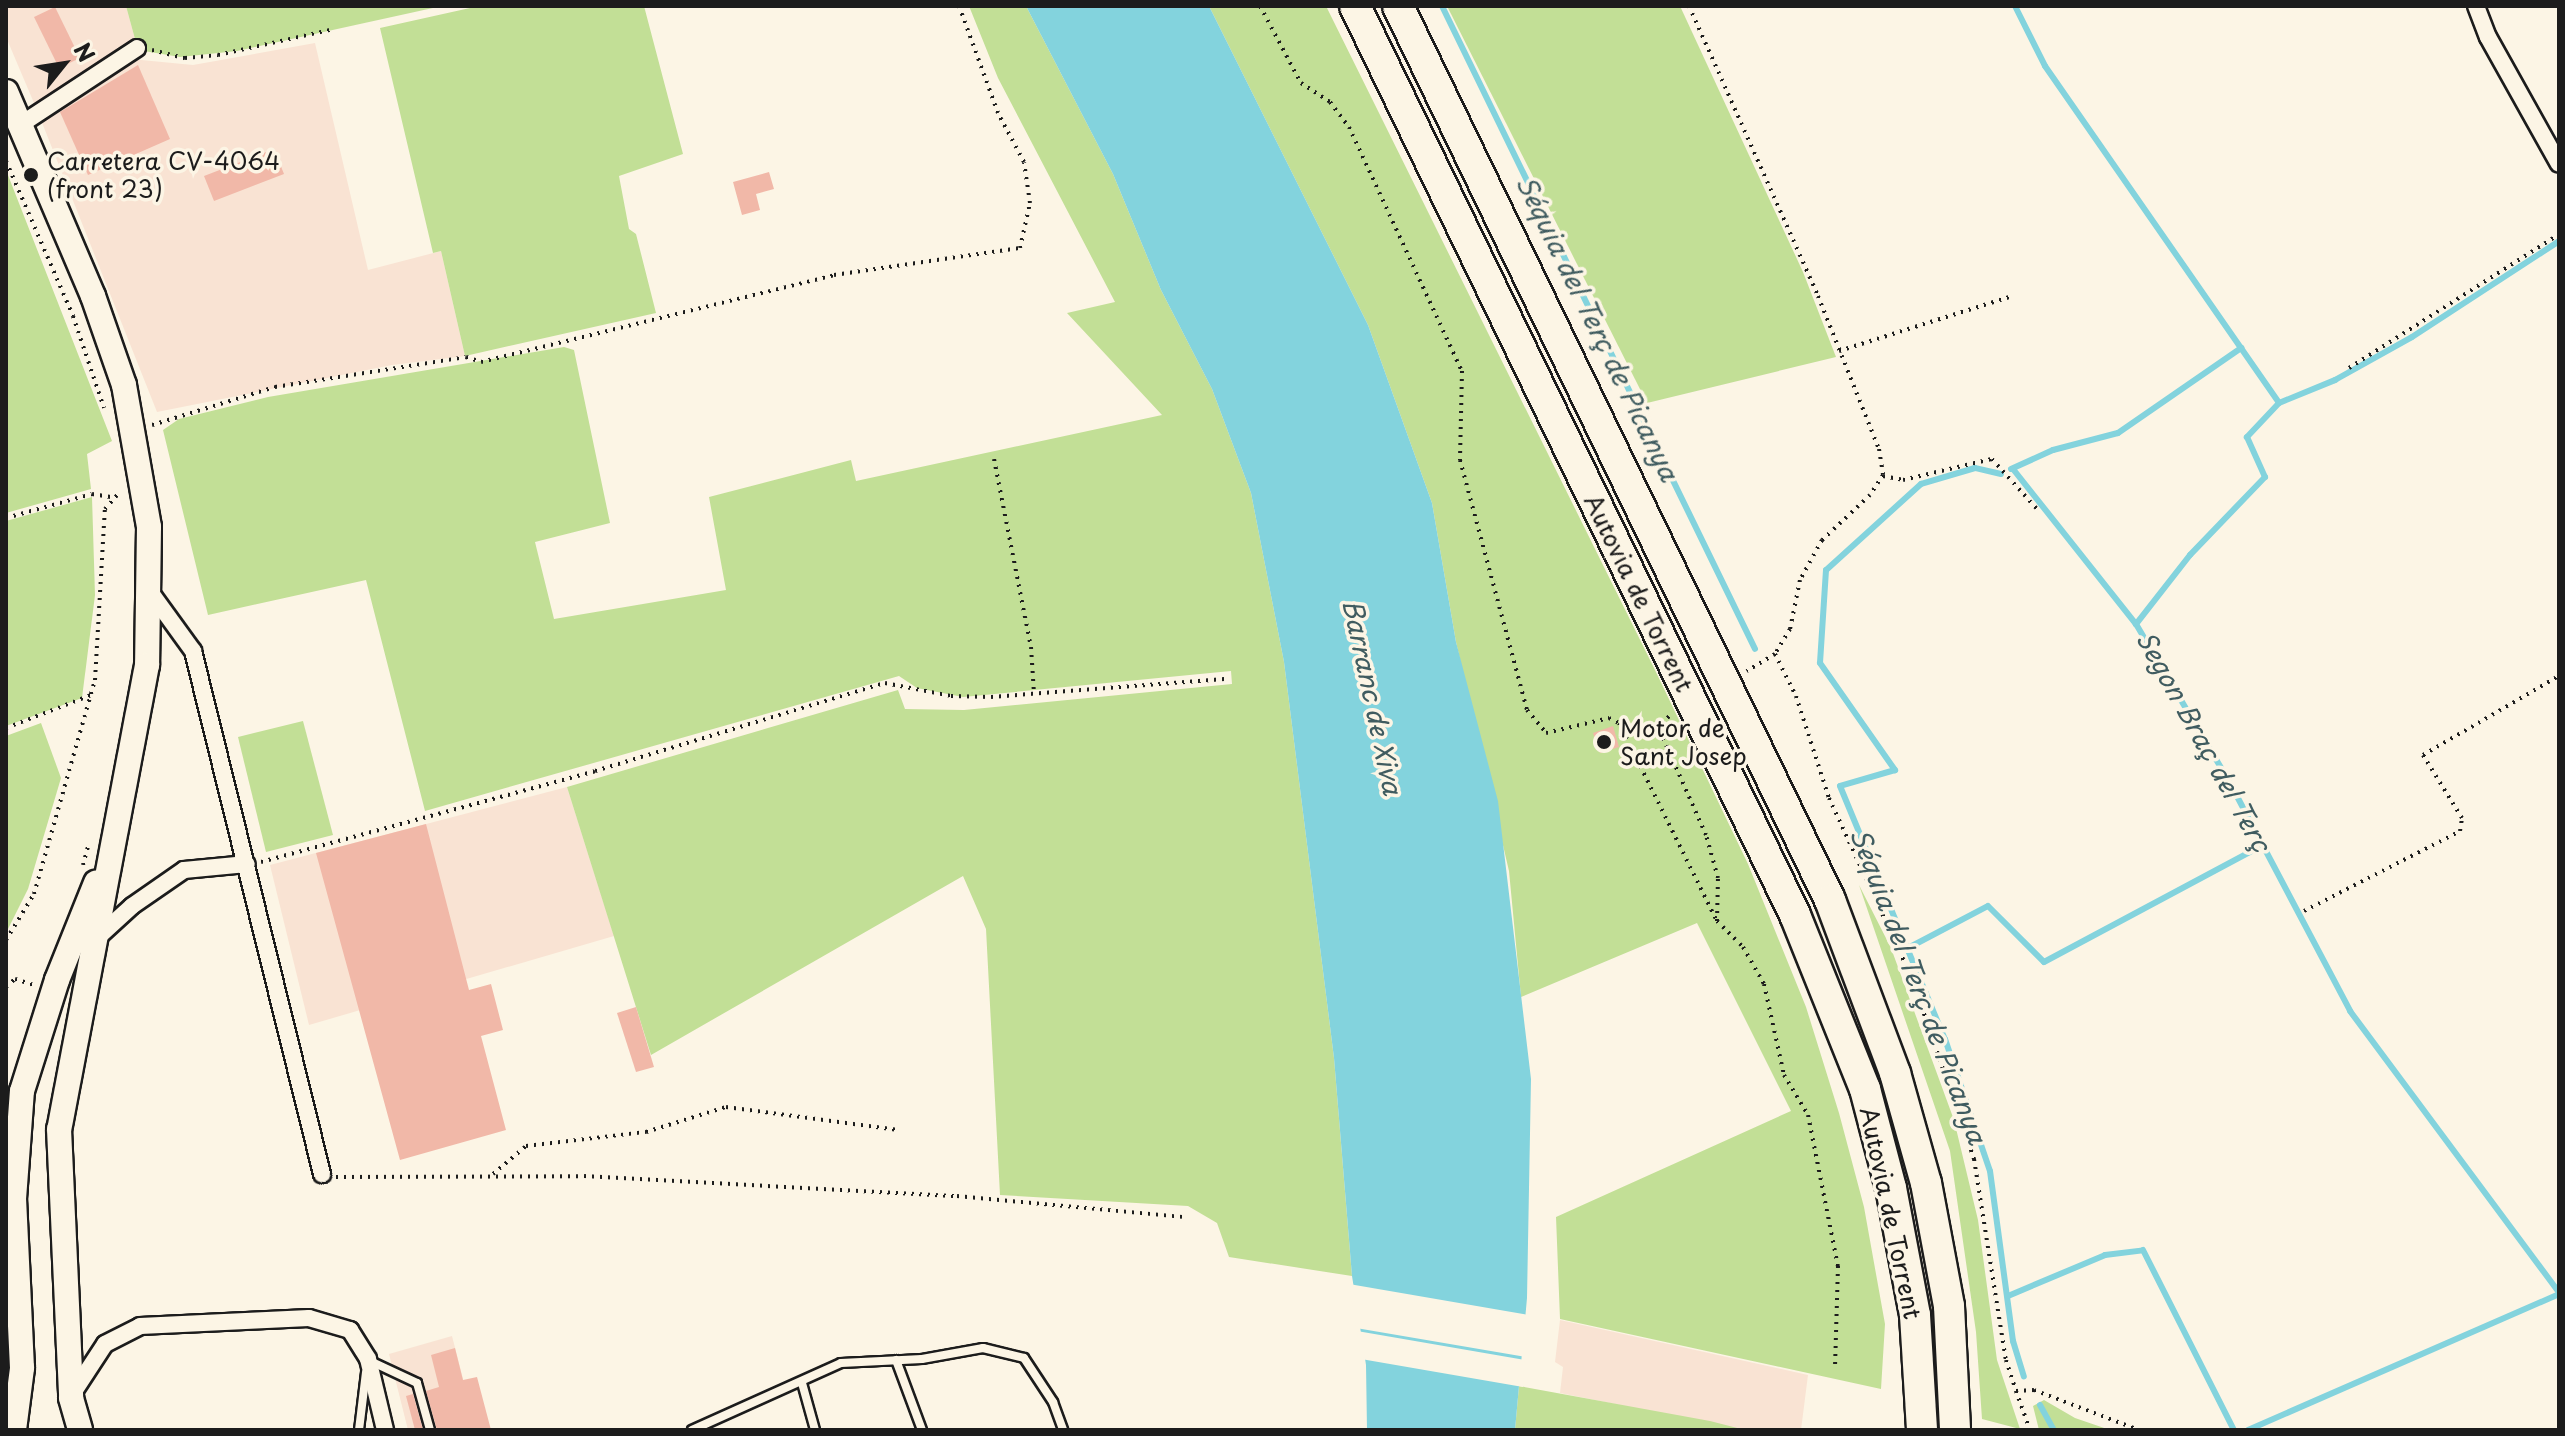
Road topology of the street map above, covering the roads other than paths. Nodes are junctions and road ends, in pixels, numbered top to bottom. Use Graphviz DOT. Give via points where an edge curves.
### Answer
graph roads {
  1 [pos="1355,6"];
  2 [pos="1398,6"];
  3 [pos="2476,6"];
  4 [pos="137,48"];
  5 [pos="6,92"];
  6 [pos="20,125"];
  7 [pos="2559,164"];
  8 [pos="151,593"];
  9 [pos="101,841"];
  10 [pos="247,864"];
  11 [pos="1795,915"];
  12 [pos="97,938"];
  13 [pos="322,1174"];
  14 [pos="368,1359"];
  15 [pos="896,1360"];
  16 [pos="802,1383"];
  17 [pos="71,1398"];
  18 [pos="14,1430"];
  19 [pos="80,1430"];
  20 [pos="359,1430"];
  21 [pos="385,1430"];
  22 [pos="430,1430"];
  23 [pos="692,1430"];
  24 [pos="815,1430"];
  25 [pos="922,1430"];
  26 [pos="1063,1430"];
  27 [pos="1901,1430"];
  28 [pos="1922,1430"];
  29 [pos="1955,1430"];
  1 -- 11 [label="highway, Autovia de Torrent"];
  2 -- 29 [label="highway, Autovia de Torrent" via="1830,900 1895,1073 1926,1183 1949,1306"];
  3 -- 7 [label="street"];
  4 -- 6 [label="street"];
  5 -- 6 [label="street"];
  6 -- 8 [label="street" via="93,296 134,429 144,480"];
  8 -- 9 [label="street" via="147,665"];
  8 -- 10 [label="street" via="193,651"];
  9 -- 12 [label="street"];
  9 -- 18 [label="street" via="22,1091 14,1199 22,1368"];
  10 -- 12 [label="street" via="184,870"];
  10 -- 13 [label="street"];
  11 -- 27 [label="highway" via="1880,1190 1901,1319"];
  11 -- 28 [label="highway, Autovia de Torrent" via="1865,1089 1891,1188 1915,1315"];
  12 -- 17 [label="street" via="59,1129"];
  14 -- 17 [label="street" via="350,1330 309,1318 140,1326 105,1344"];
  14 -- 20 [label="lane"];
  14 -- 21 [label="street"];
  14 -- 22 [label="lane" via="417,1383"];
  15 -- 16 [label="lane" via="841,1363"];
  15 -- 25 [label="lane"];
  15 -- 26 [label="lane" via="983,1348 1024,1358 1053,1402"];
  16 -- 23 [label="lane"];
  16 -- 24 [label="lane"];
  17 -- 19 [label="street"];
}
